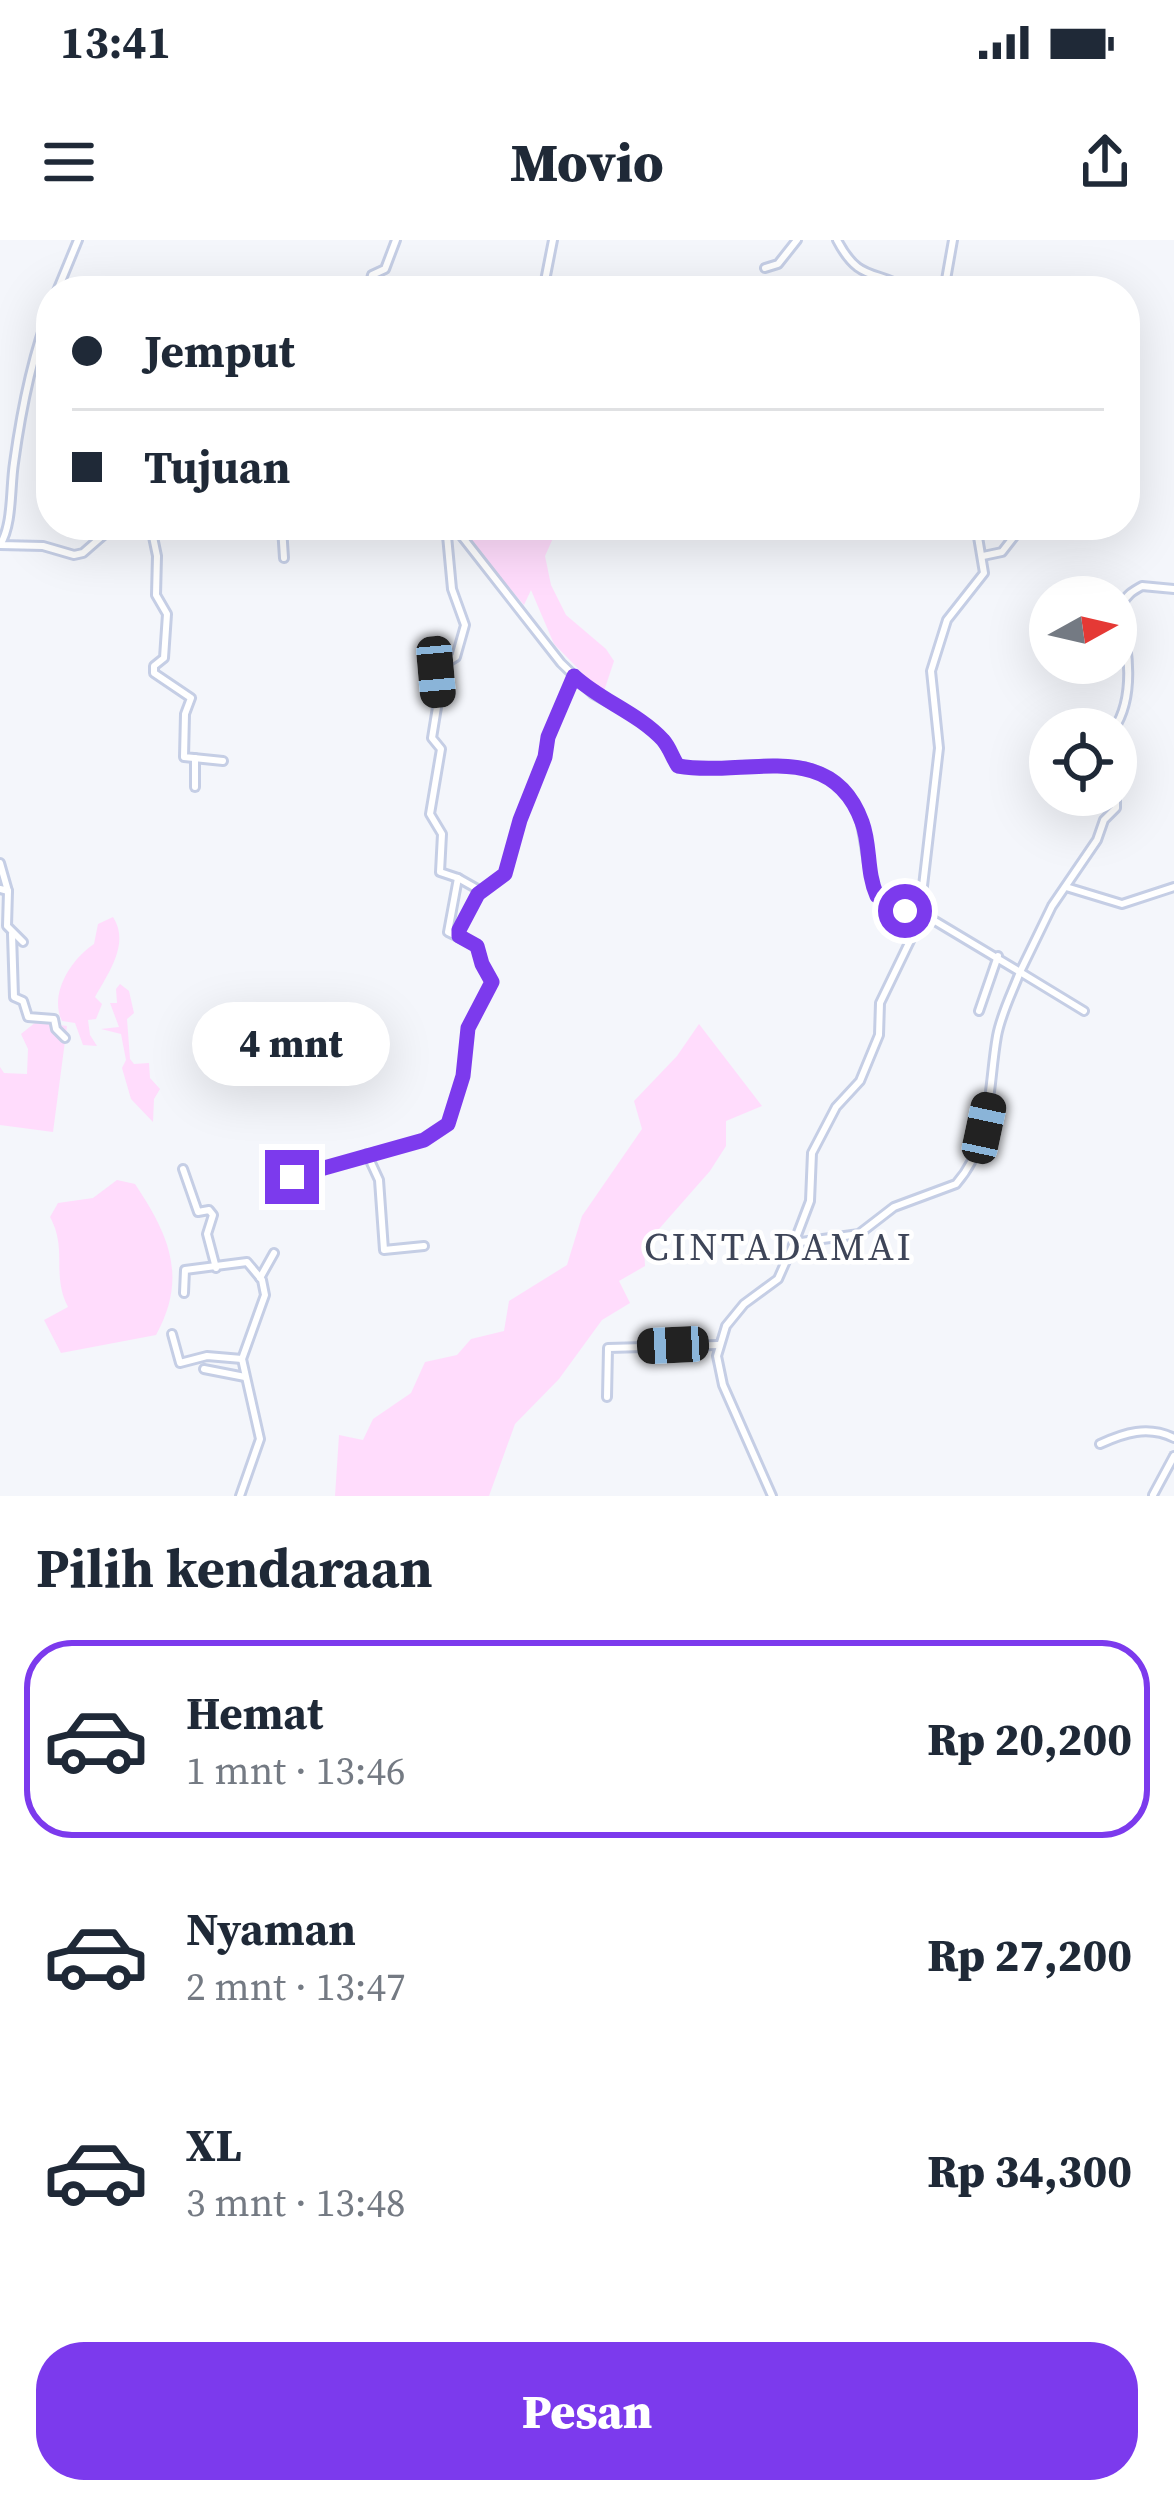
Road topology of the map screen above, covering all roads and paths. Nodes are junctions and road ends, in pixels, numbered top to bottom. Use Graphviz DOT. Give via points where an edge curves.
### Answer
graph roads {
  1 [pos="78,240"];
  2 [pos="396,240"];
  3 [pos="553,240"];
  4 [pos="796,240"];
  5 [pos="837,240"];
  6 [pos="953,240"];
  7 [pos="765,268"];
  8 [pos="63,276"];
  9 [pos="372,276"];
  10 [pos="546,276"];
  11 [pos="877,276"];
  12 [pos="947,276"];
  13 [pos="36,360"];
  14 [pos="97,540"];
  15 [pos="154,540"];
  16 [pos="283,540"];
  17 [pos="450,540"];
  18 [pos="461,540"];
  19 [pos="979,540"];
  20 [pos="1011,540"];
  21 [pos="983,556"];
  22 [pos="284,558"];
  23 [pos="1174,589"];
  24 [pos="574,676"];
  25 [pos="1124,708"];
  26 [pos="194,758"];
  27 [pos="223,761"];
  28 [pos="195,787"];
  29 [pos="1109,816"];
  30 [pos="0,863"];
  31 [pos="458,878"];
  32 [pos="1066,887"];
  33 [pos="1174,887"];
  34 [pos="4,890"];
  35 [pos="482,891"];
  36 [pos="921,914"];
  37 [pos="12,934"];
  38 [pos="468,939"];
  39 [pos="23,942"];
  40 [pos="998,956"];
  41 [pos="1021,972"];
  42 [pos="979,1011"];
  43 [pos="1084,1011"];
  44 [pos="65,1037"];
  45 [pos="367,1154"];
  46 [pos="183,1169"];
  47 [pos="292,1177"];
  48 [pos="794,1243"];
  49 [pos="424,1246"];
  50 [pos="274,1253"];
  51 [pos="216,1268"];
  52 [pos="260,1278"];
  53 [pos="184,1293"];
  54 [pos="172,1334"];
  55 [pos="718,1345"];
  56 [pos="242,1359"];
  57 [pos="204,1369"];
  58 [pos="244,1377"];
  59 [pos="608,1397"];
  60 [pos="1174,1438"];
  61 [pos="1100,1444"];
  62 [pos="1174,1456"];
  63 [pos="240,1496"];
  64 [pos="772,1496"];
  65 [pos="1153,1496"];
  1 -- 8 [label="street"];
  2 -- 9 [label="street" via="385,269"];
  3 -- 10 [label="street"];
  4 -- 7 [label="street"];
  5 -- 11 [label="street" via="848,260"];
  6 -- 12 [label="street"];
  13 -- 14 [label="street" via="0,545 74,554"];
  15 -- 26 [label="street" via="155,591 167,624 164,658 153,668 191,698 184,755"];
  16 -- 22 [label="street"];
  17 -- 31 [label="street" via="452,589 465,625 456,657 436,670 433,738 441,749 430,817 442,834 440,872"];
  18 -- 24 [label="street"];
  19 -- 21 [label="street"];
  20 -- 21 [label="street"];
  21 -- 36 [label="street" via="982,578 947,620 931,671 939,748"];
  23 -- 25 [label="street" via="1142,586 1124,601"];
  24 -- 35 [label="street" via="505,874"];
  24 -- 36 [label="street" via="660,737 678,766 793,767 832,779 862,823 877,896"];
  26 -- 27 [label="street"];
  26 -- 28 [label="street"];
  29 -- 32 [label="street"];
  30 -- 34 [label="street"];
  31 -- 35 [label="street"];
  31 -- 38 [label="street" via="447,929"];
  32 -- 33 [label="street" via="1122,904"];
  32 -- 41 [label="street"];
  34 -- 37 [label="street"];
  35 -- 38 [label="street" via="459,930"];
  36 -- 40 [label="street"];
  36 -- 48 [label="street" via="884,994 879,1035 860,1081 812,1153 810,1202"];
  37 -- 39 [label="street"];
  37 -- 44 [label="street" via="14,997 28,1016 54,1019"];
  38 -- 45 [label="street" via="492,982 468,1028 448,1124 424,1140"];
  40 -- 41 [label="street"];
  40 -- 42 [label="street"];
  41 -- 43 [label="street"];
  41 -- 48 [label="street" via="998,1029 984,1128 962,1177 894,1207 859,1234"];
  45 -- 47 [label="street"];
  45 -- 49 [label="street" via="380,1180 384,1250"];
  46 -- 51 [label="street" via="198,1212 213,1215 207,1234"];
  48 -- 55 [label="street" via="778,1279 744,1304"];
  50 -- 52 [label="street"];
  51 -- 52 [label="street" via="247,1262"];
  51 -- 53 [label="street" via="185,1270"];
  52 -- 56 [label="street" via="265,1301"];
  54 -- 56 [label="street" via="180,1363"];
  55 -- 59 [label="street" via="608,1348"];
  55 -- 64 [label="street" via="723,1385"];
  56 -- 58 [label="street"];
  57 -- 58 [label="street"];
  58 -- 63 [label="street" via="260,1447"];
  60 -- 61 [label="street" via="1139,1431"];
  62 -- 65 [label="street"];
}
